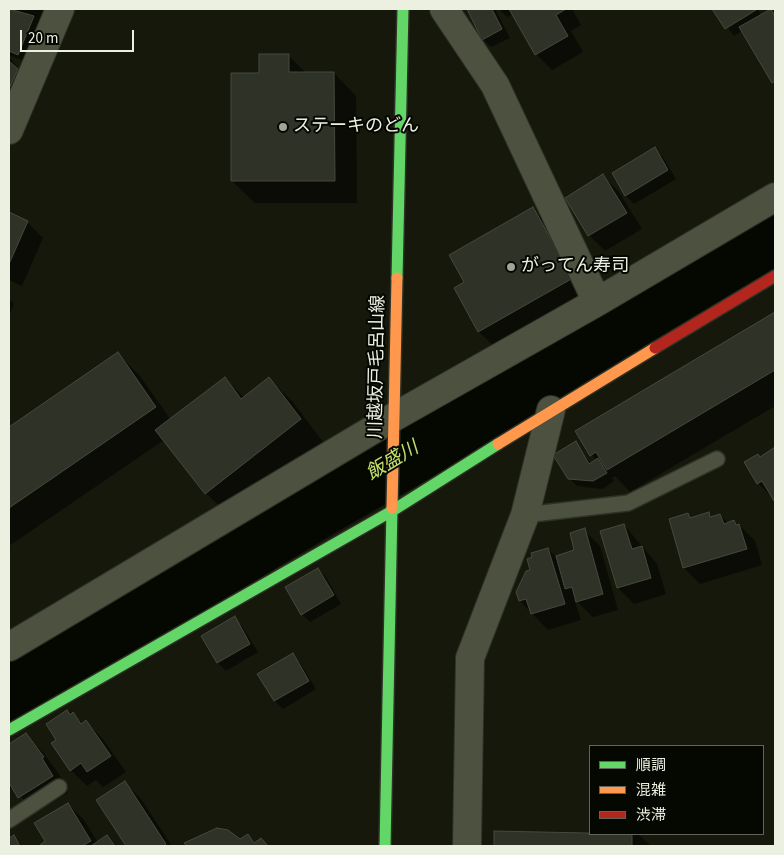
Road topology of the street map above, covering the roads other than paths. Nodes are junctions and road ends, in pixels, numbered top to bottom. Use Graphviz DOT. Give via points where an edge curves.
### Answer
graph roads {
  1 [pos="60,9"];
  2 [pos="403,9"];
  3 [pos="444,9"];
  4 [pos="9,130"];
  5 [pos="775,197"];
  6 [pos="775,276"];
  7 [pos="597,302"];
  8 [pos="551,410"];
  9 [pos="394,417"];
  10 [pos="717,459"];
  11 [pos="392,511"];
  12 [pos="525,515"];
  13 [pos="9,647"];
  14 [pos="9,730"];
  15 [pos="59,787"];
  16 [pos="9,820"];
  17 [pos="384,846"];
  18 [pos="467,846"];
  1 -- 4 [label="street"];
  2 -- 9 [label="street, 川越坂戸毛呂山線"];
  3 -- 7 [label="street" via="495,85"];
  5 -- 7 [label="street"];
  6 -- 8 [label="street"];
  7 -- 9 [label="street"];
  8 -- 11 [label="street"];
  8 -- 12 [label="street"];
  9 -- 11 [label="street, 川越坂戸毛呂山線"];
  9 -- 13 [label="street"];
  10 -- 12 [label="lane" via="628,503"];
  11 -- 14 [label="street"];
  11 -- 17 [label="street, 川越坂戸毛呂山線"];
  12 -- 18 [label="street" via="470,658"];
  15 -- 16 [label="lane"];
}
